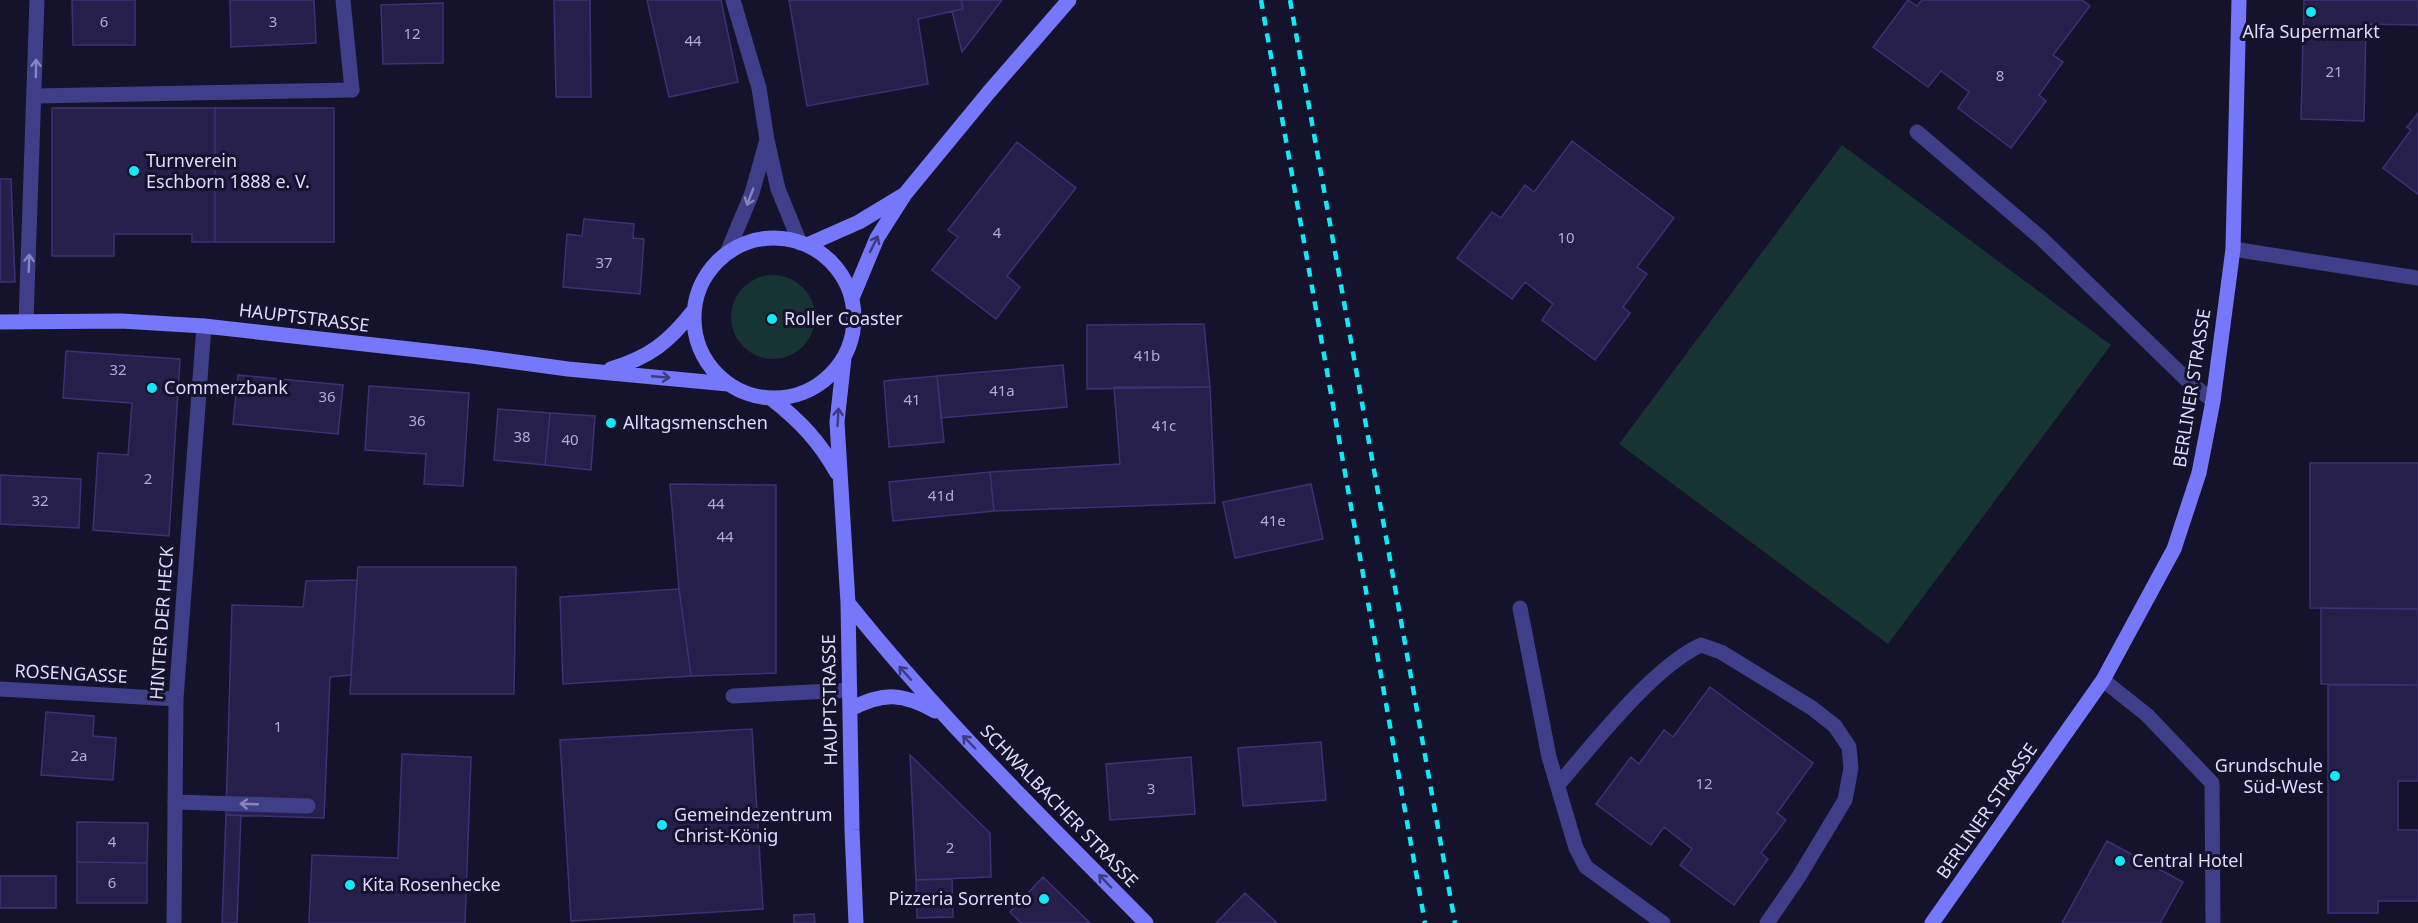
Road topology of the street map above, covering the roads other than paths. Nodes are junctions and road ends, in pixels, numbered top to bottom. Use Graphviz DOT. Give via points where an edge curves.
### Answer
graph roads {
  1 [pos="37,0"];
  2 [pos="343,0"];
  3 [pos="733,0"];
  4 [pos="1069,0"];
  5 [pos="2239,0"];
  6 [pos="35,96"];
  7 [pos="1917,132"];
  8 [pos="767,140"];
  9 [pos="905,194"];
  10 [pos="803,244"];
  11 [pos="2233,249"];
  12 [pos="727,253"];
  13 [pos="2418,278"];
  14 [pos="852,298"];
  15 [pos="694,310"];
  16 [pos="27,321"];
  17 [pos="0,322"];
  18 [pos="204,326"];
  19 [pos="844,358"];
  20 [pos="602,372"];
  21 [pos="728,384"];
  22 [pos="772,399"];
  23 [pos="2213,401"];
  24 [pos="839,476"];
  25 [pos="848,603"];
  26 [pos="1520,608"];
  27 [pos="2103,680"];
  28 [pos="0,690"];
  29 [pos="850,690"];
  30 [pos="733,696"];
  31 [pos="176,699"];
  32 [pos="851,709"];
  33 [pos="944,717"];
  34 [pos="1558,785"];
  35 [pos="175,802"];
  36 [pos="308,806"];
  37 [pos="174,923"];
  38 [pos="856,923"];
  39 [pos="1146,923"];
  40 [pos="1663,923"];
  41 [pos="1767,923"];
  42 [pos="1932,923"];
  43 [pos="2213,923"];
  6 -- 1 [label="street, one-way"];
  2 -- 6 [label="street" via="352,90"];
  3 -- 8 [label="street" via="759,87"];
  4 -- 9 [label="street"];
  5 -- 11 [label="street, BERLINER STRASSE"];
  16 -- 6 [label="street, one-way"];
  7 -- 23 [label="street" via="2041,238"];
  8 -- 10 [label="street" via="778,189"];
  8 -- 12 [label="street, one-way" via="752,193"];
  9 -- 10 [label="street" via="859,222"];
  14 -- 9 [label="street, one-way" via="877,238"];
  10 -- 12 [label="street, HAUPTSTRASSE" via="786,238 758,239"];
  10 -- 14 [label="street, HAUPTSTRASSE" via="831,262"];
  11 -- 13 [label="street"];
  11 -- 23 [label="street, BERLINER STRASSE"];
  12 -- 15 [label="street, HAUPTSTRASSE" via="705,278"];
  14 -- 19 [label="street, HAUPTSTRASSE" via="854,329"];
  15 -- 20 [label="street, HAUPTSTRASSE" via="676,333 649,355"];
  15 -- 21 [label="street, HAUPTSTRASSE" via="694,328 705,360"];
  16 -- 17 [label="street, HAUPTSTRASSE"];
  16 -- 18 [label="street, HAUPTSTRASSE"];
  18 -- 20 [label="street, HAUPTSTRASSE"];
  18 -- 31 [label="street, HINTER DER HECK"];
  19 -- 22 [label="street, HAUPTSTRASSE" via="832,375 807,392"];
  24 -- 19 [label="street, HAUPTSTRASSE, one-way" via="837,422"];
  20 -- 21 [label="street, HAUPTSTRASSE, one-way"];
  21 -- 22 [label="street, HAUPTSTRASSE" via="756,397"];
  22 -- 24 [label="street, HAUPTSTRASSE" via="814,436"];
  23 -- 27 [label="street, BERLINER STRASSE" via="2199,473 2174,549"];
  24 -- 25 [label="street, HAUPTSTRASSE"];
  25 -- 29 [label="street, HAUPTSTRASSE"];
  33 -- 25 [label="street, SCHWALBACHER STRASSE, one-way"];
  26 -- 34 [label="street"];
  27 -- 42 [label="street, BERLINER STRASSE"];
  27 -- 43 [label="street" via="2147,714 2212,783"];
  28 -- 31 [label="street, ROSENGASSE"];
  29 -- 30 [label="street"];
  29 -- 32 [label="street, HAUPTSTRASSE"];
  31 -- 35 [label="street, HINTER DER HECK"];
  32 -- 33 [label="street, SCHWALBACHER STRASSE" via="871,698 889,696 925,706"];
  32 -- 38 [label="street, HAUPTSTRASSE"];
  39 -- 33 [label="street, SCHWALBACHER STRASSE, one-way"];
  34 -- 40 [label="street" via="1576,848 1586,867"];
  34 -- 41 [label="street" via="1641,693 1683,653 1701,645 1721,652 1812,708 1835,726 1849,747 1851,768 1845,800"];
  36 -- 35 [label="street, one-way"];
  35 -- 37 [label="street, HINTER DER HECK"];
}
